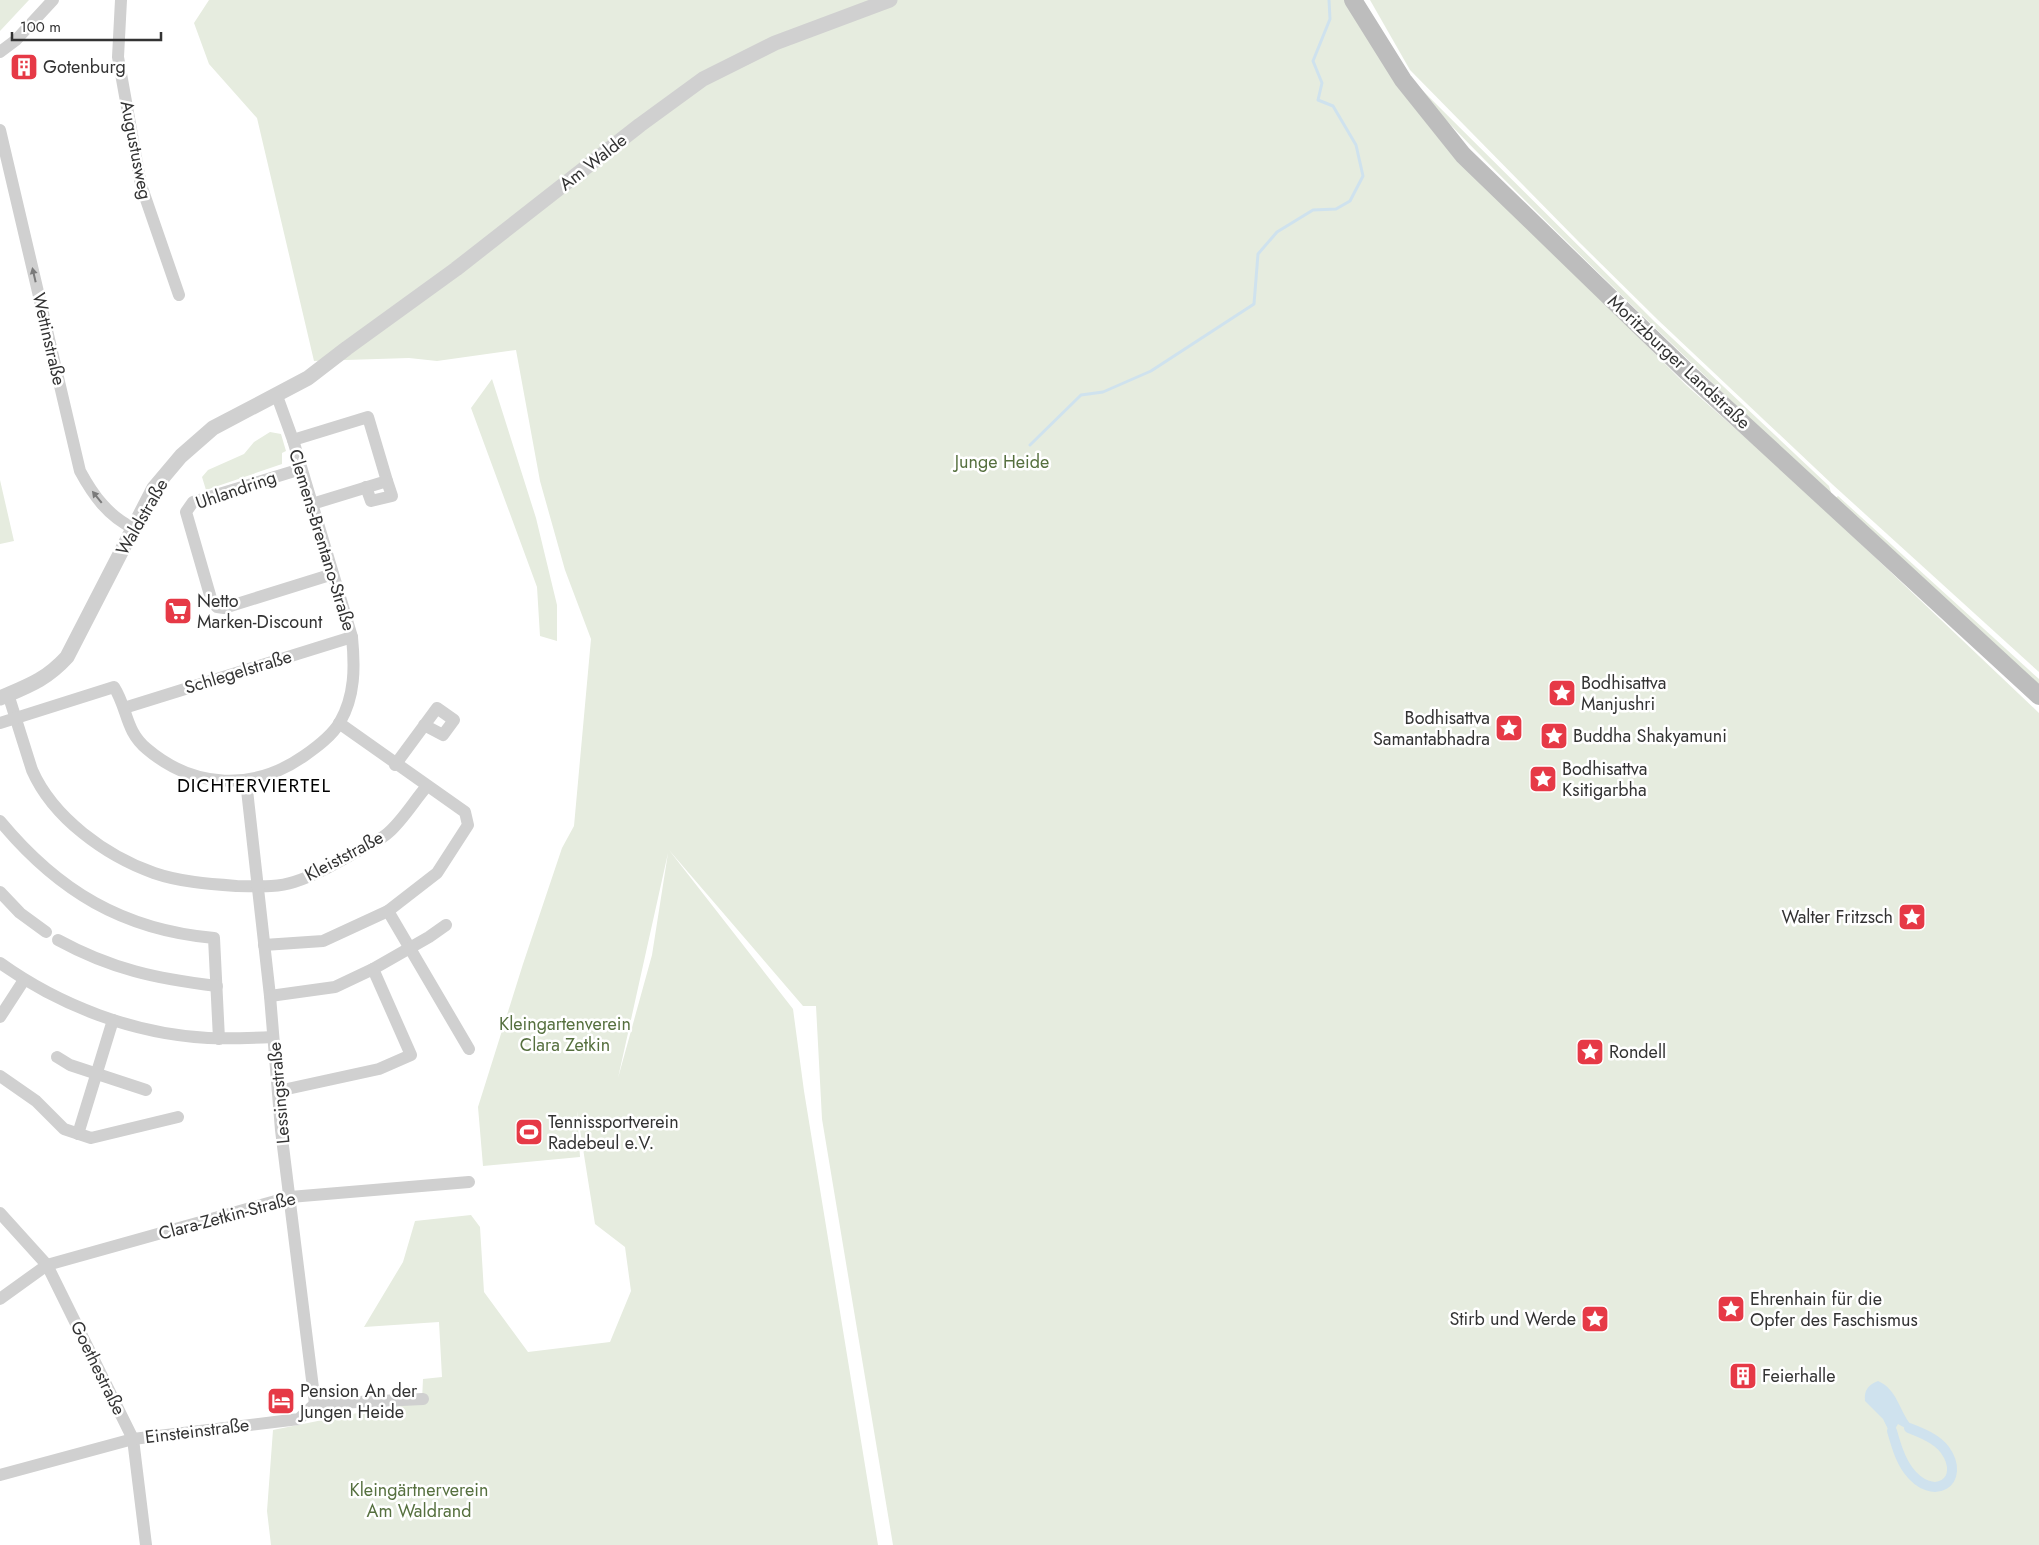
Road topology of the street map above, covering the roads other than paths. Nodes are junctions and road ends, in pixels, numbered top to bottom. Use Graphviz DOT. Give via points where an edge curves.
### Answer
graph roads {
  1 [pos="53,0"];
  2 [pos="120,0"];
  3 [pos="890,0"];
  4 [pos="1353,0"];
  5 [pos="0,52"];
  6 [pos="0,130"];
  7 [pos="179,295"];
  8 [pos="321,369"];
  9 [pos="277,396"];
  10 [pos="293,440"];
  11 [pos="302,469"];
  12 [pos="312,504"];
  13 [pos="133,528"];
  14 [pos="333,574"];
  15 [pos="352,638"];
  16 [pos="4,696"];
  17 [pos="2039,696"];
  18 [pos="124,708"];
  19 [pos="16,718"];
  20 [pos="0,723"];
  21 [pos="340,723"];
  22 [pos="424,726"];
  23 [pos="396,765"];
  24 [pos="246,781"];
  25 [pos="427,786"];
  26 [pos="0,821"];
  27 [pos="258,887"];
  28 [pos="0,892"];
  29 [pos="388,911"];
  30 [pos="446,925"];
  31 [pos="46,932"];
  32 [pos="58,940"];
  33 [pos="264,945"];
  34 [pos="410,949"];
  35 [pos="0,963"];
  36 [pos="373,969"];
  37 [pos="24,980"];
  38 [pos="216,986"];
  39 [pos="270,996"];
  40 [pos="0,1017"];
  41 [pos="113,1020"];
  42 [pos="273,1037"];
  43 [pos="219,1039"];
  44 [pos="469,1049"];
  45 [pos="57,1057"];
  46 [pos="97,1075"];
  47 [pos="0,1076"];
  48 [pos="146,1090"];
  49 [pos="278,1091"];
  50 [pos="178,1117"];
  51 [pos="78,1134"];
  52 [pos="469,1182"];
  53 [pos="290,1197"];
  54 [pos="0,1213"];
  55 [pos="47,1265"];
  56 [pos="0,1299"];
  57 [pos="422,1399"];
  58 [pos="316,1404"];
  59 [pos="133,1439"];
  60 [pos="0,1476"];
  61 [pos="146,1545"];
  1 -- 5 [label="street" via="16,40"];
  2 -- 7 [label="street, Augustusweg" via="118,57 141,184"];
  3 -- 8 [label="street, Am Walde" via="775,43 703,79"];
  4 -- 17 [label="main road, Moritzburger Landstraße" via="1403,80 1463,155 1688,372"];
  13 -- 6 [label="street, Wettinstraße, one-way" via="120,522 97,499 80,471"];
  8 -- 9 [label="street, Waldstraße"];
  9 -- 10 [label="street, Clemens-Brentano-Straße"];
  9 -- 13 [label="street, Waldstraße" via="213,428 181,456 154,488"];
  10 -- 11 [label="street, Clemens-Brentano-Straße"];
  10 -- 12 [label="street" via="368,417 387,481"];
  11 -- 12 [label="street, Clemens-Brentano-Straße"];
  11 -- 14 [label="street, Uhlandring" via="193,502 188,507 186,512 212,602 217,608 224,608"];
  12 -- 14 [label="street, Clemens-Brentano-Straße"];
  13 -- 16 [label="street, Waldstraße" via="67,657 42,680"];
  14 -- 15 [label="street, Clemens-Brentano-Straße"];
  15 -- 18 [label="street, Schlegelstraße"];
  15 -- 21 [label="street, Clemens-Brentano-Straße" via="355,670 350,698"];
  16 -- 19 [label="street, Kleiststraße"];
  18 -- 19 [label="street, Clemens-Brentano-Straße" via="114,686"];
  18 -- 24 [label="street, Clemens-Brentano-Straße" via="131,731 162,760 189,774 215,781"];
  19 -- 20 [label="street"];
  19 -- 27 [label="street, Kleiststraße" via="36,781 59,810 106,849 155,873 191,882"];
  21 -- 23 [label="street"];
  21 -- 24 [label="street, Clemens-Brentano-Straße" via="318,746 293,764"];
  22 -- 23 [label="street"];
  23 -- 25 [label="street"];
  24 -- 27 [label="street, Lessingstraße"];
  25 -- 27 [label="street, Kleiststraße" via="388,834 333,865 292,883"];
  25 -- 29 [label="street" via="465,812 468,825 437,873"];
  26 -- 38 [label="street" via="36,861 93,904 141,924 184,935 214,938"];
  27 -- 33 [label="street, Lessingstraße"];
  28 -- 31 [label="street" via="20,913"];
  29 -- 33 [label="street" via="323,941"];
  29 -- 34 [label="street"];
  30 -- 34 [label="street"];
  32 -- 38 [label="street" via="84,954 125,969 170,981"];
  33 -- 39 [label="street, Lessingstraße"];
  34 -- 36 [label="street"];
  34 -- 44 [label="street"];
  35 -- 37 [label="street"];
  36 -- 39 [label="street" via="334,987"];
  36 -- 49 [label="street" via="411,1055 379,1069"];
  37 -- 40 [label="street"];
  37 -- 41 [label="street" via="82,1009"];
  38 -- 43 [label="street"];
  39 -- 42 [label="street, Lessingstraße"];
  41 -- 43 [label="street" via="144,1030"];
  41 -- 46 [label="street"];
  42 -- 43 [label="street"];
  42 -- 49 [label="street, Lessingstraße"];
  45 -- 46 [label="street"];
  46 -- 48 [label="street"];
  46 -- 51 [label="street"];
  47 -- 51 [label="street" via="36,1101 64,1129"];
  49 -- 53 [label="street, Lessingstraße"];
  50 -- 51 [label="street" via="91,1138"];
  52 -- 53 [label="street, Clara-Zetkin-Straße"];
  53 -- 55 [label="street, Clara-Zetkin-Straße"];
  53 -- 58 [label="street, Lessingstraße"];
  54 -- 55 [label="street, Goethestraße"];
  55 -- 56 [label="street, Clara-Zetkin-Straße"];
  55 -- 59 [label="street, Goethestraße"];
  57 -- 58 [label="street"];
  58 -- 59 [label="street, Einsteinstraße" via="299,1419"];
  59 -- 60 [label="street, Einsteinstraße"];
  59 -- 61 [label="street, Goethestraße"];
}
